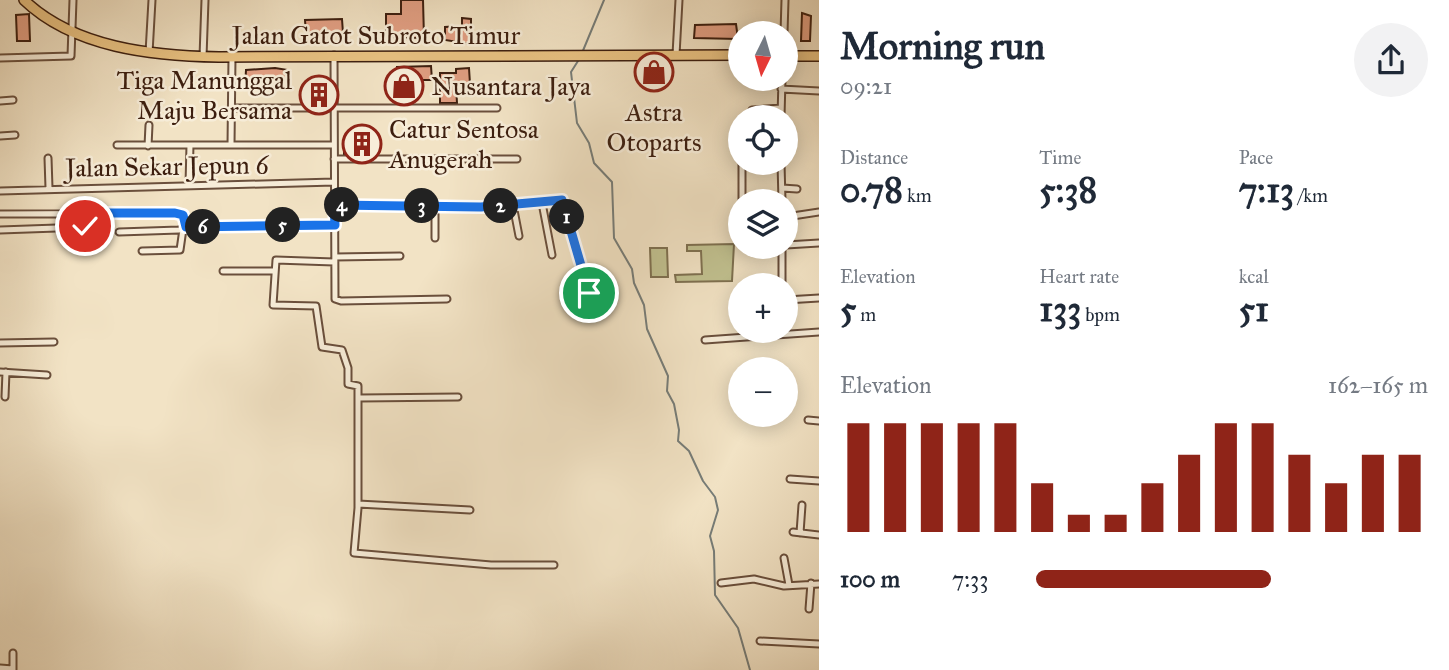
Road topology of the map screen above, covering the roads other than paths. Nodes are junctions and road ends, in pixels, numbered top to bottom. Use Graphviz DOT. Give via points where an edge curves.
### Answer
graph roads {
  1 [pos="24,0"];
  2 [pos="73,0"];
  3 [pos="152,0"];
  4 [pos="205,0"];
  5 [pos="679,0"];
  6 [pos="785,0"];
  7 [pos="784,21"];
  8 [pos="72,30"];
  9 [pos="149,53"];
  10 [pos="334,55"];
  11 [pos="676,55"];
  12 [pos="728,55"];
  13 [pos="798,56"];
  14 [pos="819,56"];
  15 [pos="203,57"];
  16 [pos="232,57"];
  17 [pos="0,58"];
  18 [pos="798,90"];
  19 [pos="819,91"];
  20 [pos="0,100"];
  21 [pos="13,100"];
  22 [pos="231,108"];
  23 [pos="334,108"];
  24 [pos="497,108"];
  25 [pos="149,125"];
  26 [pos="0,135"];
  27 [pos="15,135"];
  28 [pos="117,145"];
  29 [pos="190,145"];
  30 [pos="231,145"];
  31 [pos="334,145"];
  32 [pos="148,146"];
  33 [pos="48,158"];
  34 [pos="334,159"];
  35 [pos="517,159"];
  36 [pos="782,175"];
  37 [pos="334,183"];
  38 [pos="189,184"];
  39 [pos="49,188"];
  40 [pos="782,188"];
  41 [pos="797,189"];
  42 [pos="0,191"];
  43 [pos="542,203"];
  44 [pos="334,205"];
  45 [pos="513,205"];
  46 [pos="435,207"];
  47 [pos="819,212"];
  48 [pos="86,213"];
  49 [pos="0,214"];
  50 [pos="798,215"];
  51 [pos="335,225"];
  52 [pos="185,228"];
  53 [pos="0,230"];
  54 [pos="120,232"];
  55 [pos="519,236"];
  56 [pos="435,238"];
  57 [pos="819,243"];
  58 [pos="798,245"];
  59 [pos="142,251"];
  60 [pos="552,255"];
  61 [pos="400,256"];
  62 [pos="334,259"];
  63 [pos="223,271"];
  64 [pos="273,271"];
  65 [pos="819,298"];
  66 [pos="447,299"];
  67 [pos="798,299"];
  68 [pos="588,302"];
  69 [pos="798,332"];
  70 [pos="819,332"];
  71 [pos="728,338"];
  72 [pos="705,340"];
  73 [pos="54,342"];
  74 [pos="0,343"];
  75 [pos="3,372"];
  76 [pos="47,375"];
  77 [pos="5,397"];
  78 [pos="458,397"];
  79 [pos="360,398"];
  80 [pos="808,420"];
  81 [pos="819,421"];
  82 [pos="790,480"];
  83 [pos="819,481"];
  84 [pos="358,504"];
  85 [pos="802,505"];
  86 [pos="470,510"];
  87 [pos="819,535"];
  88 [pos="784,558"];
  89 [pos="554,565"];
  90 [pos="720,583"];
  91 [pos="811,583"];
  92 [pos="819,584"];
  93 [pos="789,585"];
  94 [pos="809,609"];
  95 [pos="760,641"];
  96 [pos="819,644"];
  97 [pos="13,653"];
  98 [pos="0,668"];
  99 [pos="13,670"];
  1 -- 8 [label="highway, Jalan Gatot Subroto Timur"];
  2 -- 8 [label="street"];
  3 -- 9 [label="street"];
  4 -- 15 [label="street"];
  5 -- 11 [label="street"];
  6 -- 7 [label="street"];
  8 -- 9 [label="highway, Jalan Gatot Subroto Timur"];
  8 -- 17 [label="street" via="72,52 67,57"];
  9 -- 15 [label="highway, Jalan Gatot Subroto Timur"];
  10 -- 11 [label="highway, Jalan Gatot Subroto Timur"];
  10 -- 16 [label="highway, Jalan Gatot Subroto Timur"];
  10 -- 23 [label="street"];
  11 -- 12 [label="highway, Jalan Gatot Subroto Timur"];
  13 -- 14 [label="highway"];
  15 -- 16 [label="highway, Jalan Gatot Subroto Timur"];
  16 -- 22 [label="street"];
  18 -- 19 [label="street"];
  20 -- 21 [label="street"];
  22 -- 23 [label="street"];
  22 -- 30 [label="street"];
  23 -- 24 [label="street"];
  23 -- 31 [label="street"];
  25 -- 32 [label="street"];
  26 -- 27 [label="street"];
  28 -- 32 [label="street"];
  29 -- 30 [label="street"];
  29 -- 32 [label="street"];
  29 -- 38 [label="street"];
  30 -- 31 [label="street"];
  31 -- 34 [label="street"];
  33 -- 39 [label="street"];
  34 -- 35 [label="street"];
  34 -- 37 [label="street"];
  36 -- 40 [label="street"];
  37 -- 38 [label="street, Jalan Sekar Jepun 6"];
  37 -- 44 [label="street"];
  38 -- 39 [label="street, Jalan Sekar Jepun 6"];
  39 -- 42 [label="street, Jalan Sekar Jepun 6"];
  40 -- 41 [label="street"];
  43 -- 45 [label="street"];
  43 -- 60 [label="street"];
  43 -- 68 [label="street" via="562,200 588,286"];
  44 -- 46 [label="street"];
  44 -- 51 [label="street"];
  45 -- 46 [label="street"];
  45 -- 55 [label="street"];
  46 -- 56 [label="street"];
  47 -- 50 [label="street"];
  48 -- 49 [label="street"];
  48 -- 52 [label="street" via="175,213 183,215"];
  48 -- 53 [label="street" via="85,227"];
  51 -- 52 [label="street"];
  51 -- 62 [label="street"];
  52 -- 54 [label="street"];
  52 -- 59 [label="street" via="180,250"];
  57 -- 58 [label="street"];
  61 -- 62 [label="street"];
  62 -- 64 [label="street" via="277,260"];
  62 -- 66 [label="street" via="337,301"];
  63 -- 64 [label="street"];
  64 -- 79 [label="street" via="273,305 316,306 322,347 343,352 348,384 358,386"];
  65 -- 67 [label="street"];
  69 -- 70 [label="street"];
  71 -- 72 [label="street"];
  73 -- 74 [label="street"];
  75 -- 76 [label="street"];
  75 -- 77 [label="street"];
  78 -- 79 [label="street"];
  79 -- 84 [label="street"];
  80 -- 81 [label="street"];
  82 -- 83 [label="street"];
  84 -- 86 [label="street"];
  84 -- 89 [label="street" via="354,553 491,565"];
  85 -- 87 [label="street" via="796,533"];
  88 -- 93 [label="street"];
  90 -- 93 [label="street" via="754,579"];
  91 -- 92 [label="street"];
  91 -- 93 [label="street"];
  91 -- 94 [label="street"];
  95 -- 96 [label="street"];
  97 -- 99 [label="street"];
  98 -- 99 [label="street"];
}
